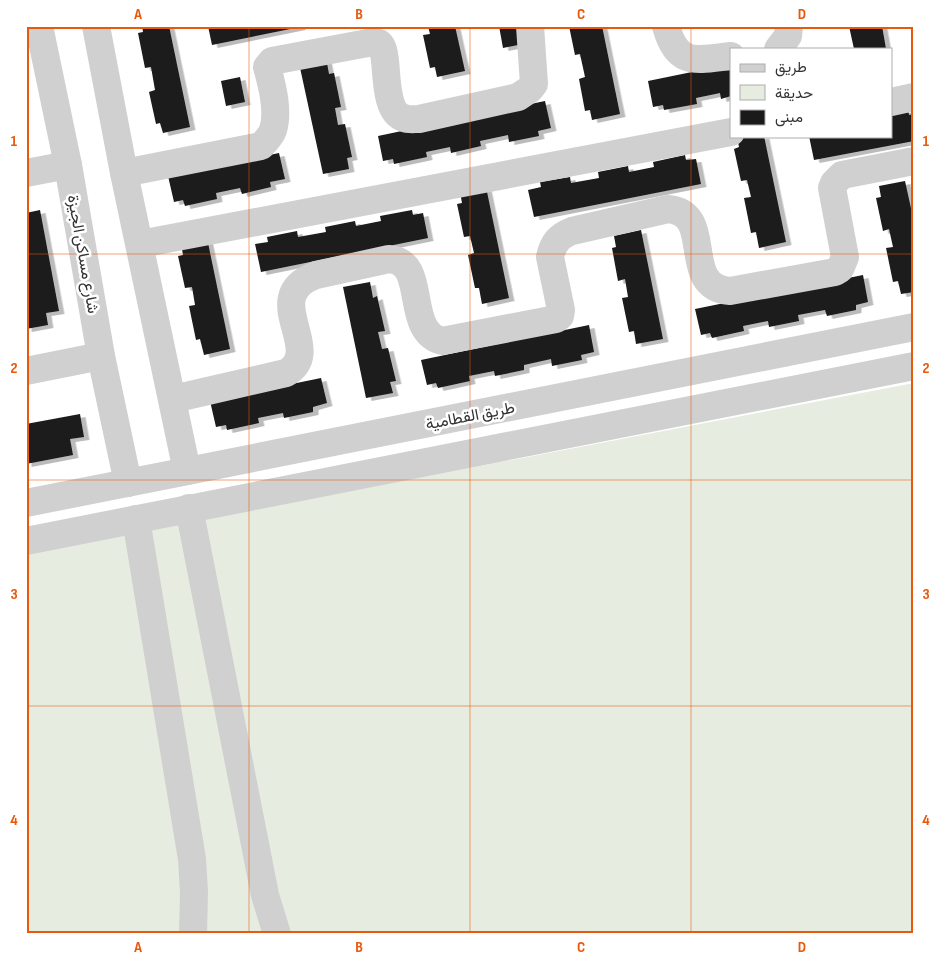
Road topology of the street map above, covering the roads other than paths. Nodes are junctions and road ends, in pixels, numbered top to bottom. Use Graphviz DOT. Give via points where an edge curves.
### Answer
graph roads {
  1 [pos="39,26"];
  2 [pos="96,26"];
  3 [pos="530,26"];
  4 [pos="666,26"];
  5 [pos="789,26"];
  6 [pos="779,48"];
  7 [pos="730,56"];
  8 [pos="914,97"];
  9 [pos="892,102"];
  10 [pos="730,132"];
  11 [pos="914,161"];
  12 [pos="68,166"];
  13 [pos="26,173"];
  14 [pos="124,173"];
  15 [pos="140,244"];
  16 [pos="914,327"];
  17 [pos="101,356"];
  18 [pos="914,366"];
  19 [pos="26,371"];
  20 [pos="173,399"];
  21 [pos="187,471"];
  22 [pos="128,483"];
  23 [pos="26,503"];
  24 [pos="189,508"];
  25 [pos="136,519"];
  26 [pos="26,540"];
  27 [pos="193,934"];
  28 [pos="277,934"];
  1 -- 12 [label="street, شارع مساكن الجيزة"];
  2 -- 14 [label="street"];
  3 -- 14 [label="street" via="534,84 518,97 420,119 406,119 398,116 389,97 383,50 379,43 272,61 267,67 275,112 273,132 261,146"];
  4 -- 7 [label="street" via="673,47 684,56 698,60"];
  5 -- 6 [label="street" via="788,36"];
  8 -- 9 [label="street"];
  10 -- 15 [label="street"];
  11 -- 20 [label="street" via="842,175 834,183 833,194 845,258 835,272 721,290 706,280 702,272 689,218 684,213 668,209 572,231 556,240 550,257 561,310 556,320 442,340 426,331 408,270 401,261 389,259 316,275 298,285 290,305 300,353 292,370"];
  12 -- 13 [label="street"];
  12 -- 17 [label="street, شارع مساكن الجيزة"];
  14 -- 15 [label="street"];
  15 -- 20 [label="street"];
  16 -- 21 [label="street, طريق القطامية"];
  17 -- 19 [label="street"];
  17 -- 22 [label="street, شارع مساكن الجيزة"];
  18 -- 24 [label="street"];
  20 -- 21 [label="street"];
  21 -- 22 [label="street, طريق القطامية"];
  22 -- 23 [label="street, طريق القطامية"];
  24 -- 25 [label="street"];
  24 -- 28 [label="street" via="265,895"];
  25 -- 26 [label="street"];
  25 -- 27 [label="street" via="192,859"];
}
